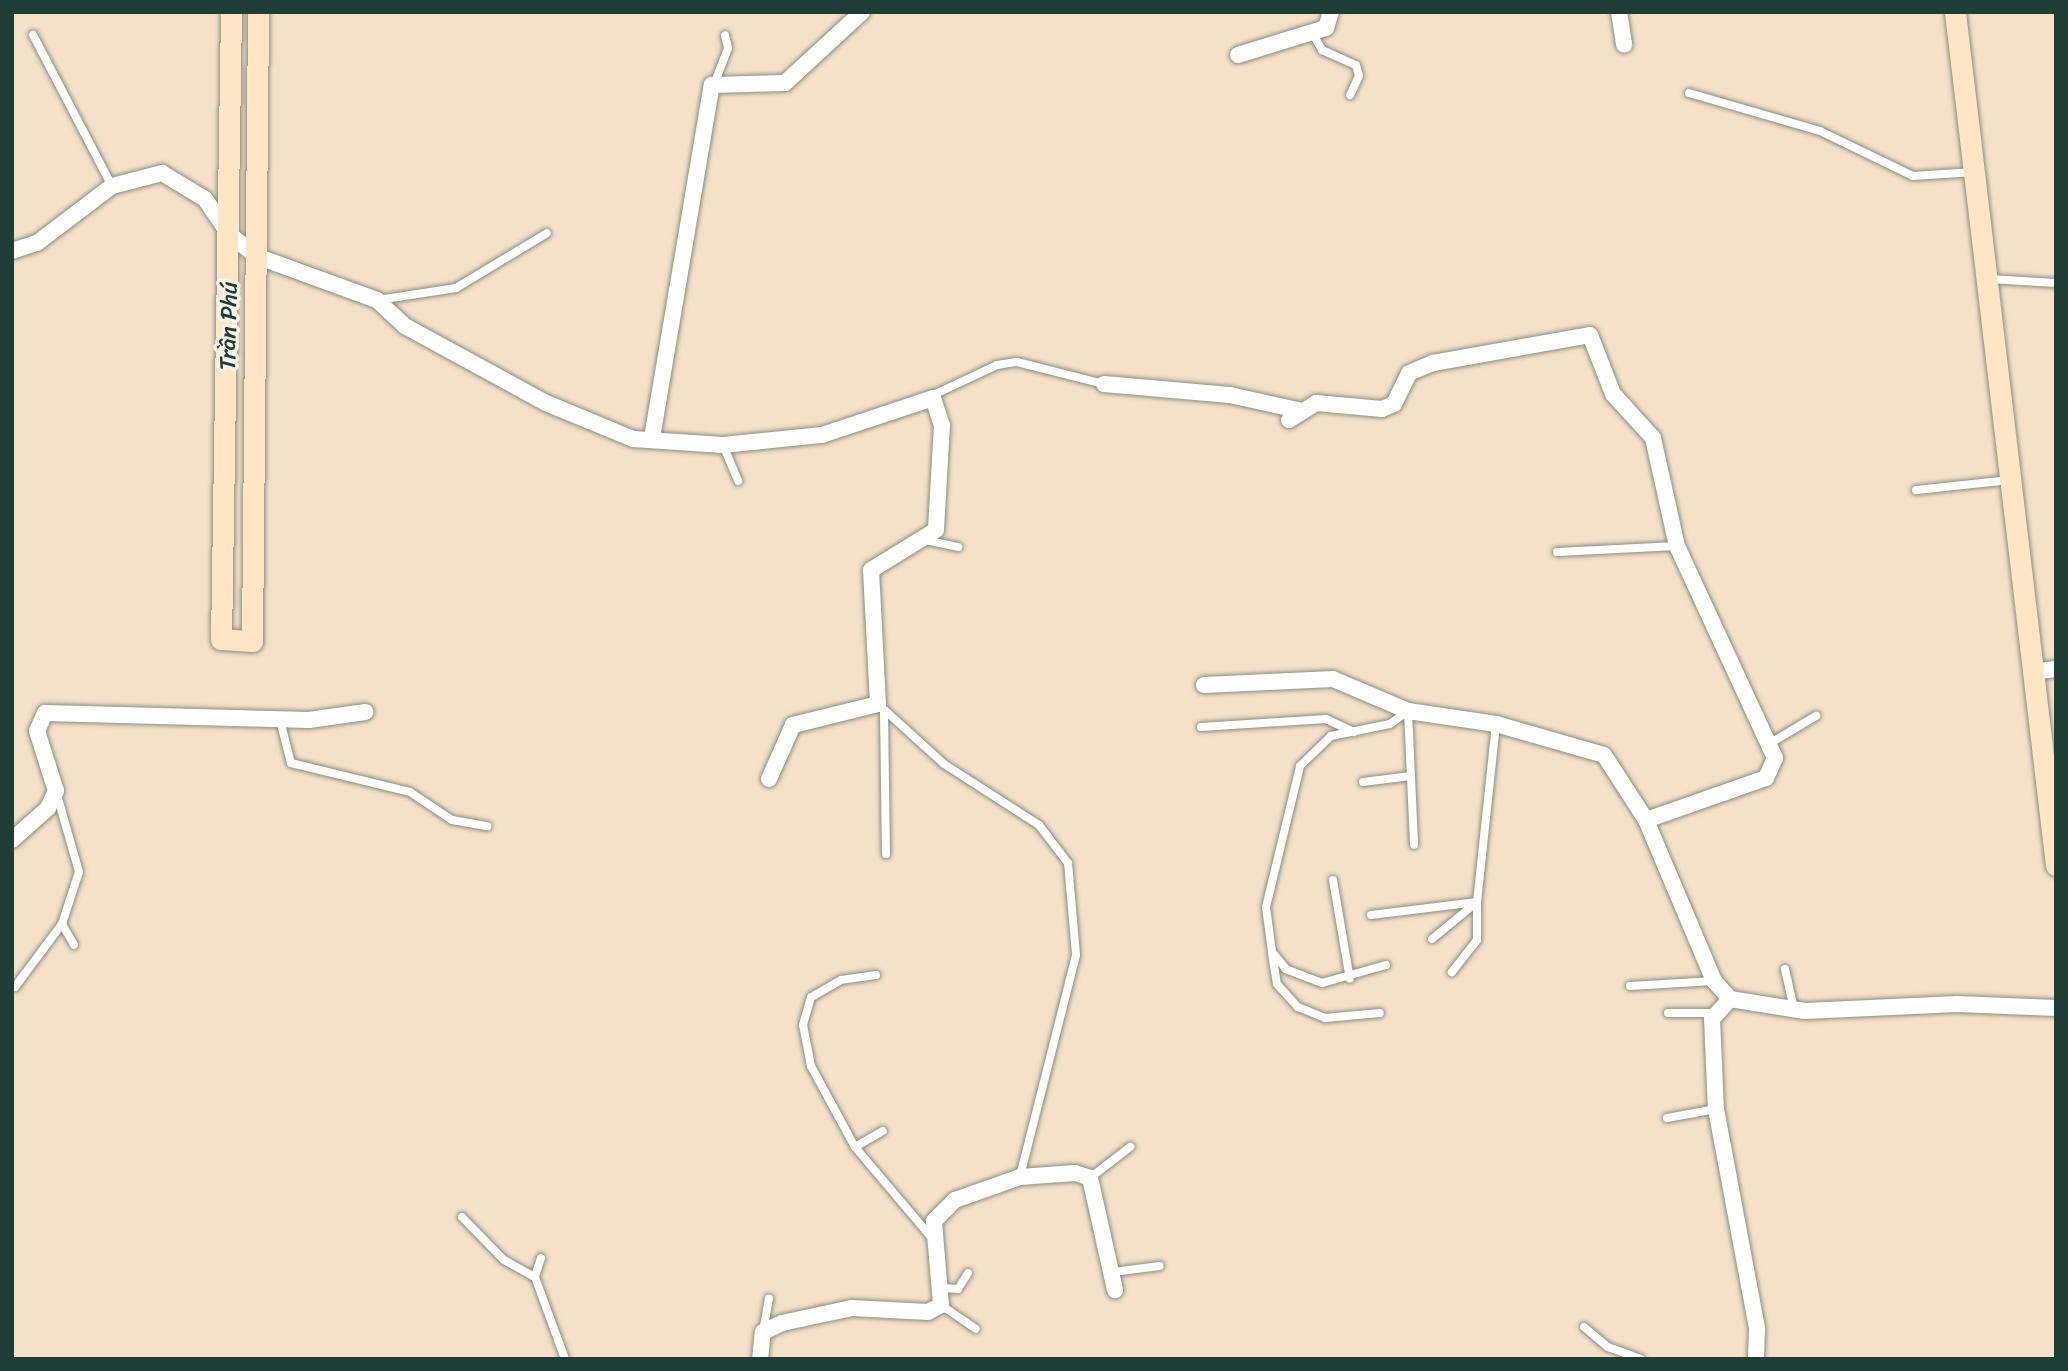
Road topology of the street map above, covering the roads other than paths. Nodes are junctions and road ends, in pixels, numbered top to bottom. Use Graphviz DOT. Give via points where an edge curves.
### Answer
graph roads {
  1 [pos="231,12"];
  2 [pos="258,12"];
  3 [pos="862,12"];
  4 [pos="1331,12"];
  5 [pos="1619,12"];
  6 [pos="1955,12"];
  7 [pos="1312,32"];
  8 [pos="33,35"];
  9 [pos="725,35"];
  10 [pos="1624,45"];
  11 [pos="1238,55"];
  12 [pos="715,82"];
  13 [pos="1689,93"];
  14 [pos="1350,95"];
  15 [pos="1974,172"];
  16 [pos="111,186"];
  17 [pos="547,233"];
  18 [pos="229,234"];
  19 [pos="12,251"];
  20 [pos="256,256"];
  21 [pos="1988,279"];
  22 [pos="2056,283"];
  23 [pos="377,300"];
  24 [pos="1104,384"];
  25 [pos="928,398"];
  26 [pos="652,438"];
  27 [pos="723,445"];
  28 [pos="2014,480"];
  29 [pos="738,481"];
  30 [pos="1916,490"];
  31 [pos="925,541"];
  32 [pos="1677,546"];
  33 [pos="958,547"];
  34 [pos="1557,552"];
  35 [pos="2056,669"];
  36 [pos="2034,672"];
  37 [pos="1204,685"];
  38 [pos="881,708"];
  39 [pos="1408,711"];
  40 [pos="365,712"];
  41 [pos="1816,716"];
  42 [pos="280,720"];
  43 [pos="1496,724"];
  44 [pos="1201,727"];
  45 [pos="1354,732"];
  46 [pos="1769,744"];
  47 [pos="2050,760"];
  48 [pos="1411,776"];
  49 [pos="769,779"];
  50 [pos="1363,782"];
  51 [pos="56,791"];
  52 [pos="2053,808"];
  53 [pos="1646,820"];
  54 [pos="487,826"];
  55 [pos="12,840"];
  56 [pos="1414,845"];
  57 [pos="886,853"];
  58 [pos="2056,865"];
  59 [pos="1333,880"];
  60 [pos="1478,902"];
  61 [pos="1371,915"];
  62 [pos="62,924"];
  63 [pos="1432,939"];
  64 [pos="74,946"];
  65 [pos="1272,952"];
  66 [pos="1386,965"];
  67 [pos="1784,969"];
  68 [pos="1452,972"];
  69 [pos="876,975"];
  70 [pos="1350,979"];
  71 [pos="1714,981"];
  72 [pos="1630,986"];
  73 [pos="15,987"];
  74 [pos="1730,999"];
  75 [pos="2056,1008"];
  76 [pos="1794,1009"];
  77 [pos="1380,1013"];
  78 [pos="1668,1013"];
  79 [pos="1714,1013"];
  80 [pos="1716,1109"];
  81 [pos="1667,1118"];
  82 [pos="883,1131"];
  83 [pos="855,1147"];
  84 [pos="1130,1147"];
  85 [pos="1020,1177"];
  86 [pos="1090,1178"];
  87 [pos="462,1217"];
  88 [pos="931,1237"];
  89 [pos="541,1258"];
  90 [pos="1160,1266"];
  91 [pos="1113,1272"];
  92 [pos="968,1273"];
  93 [pos="535,1277"];
  94 [pos="1115,1290"];
  95 [pos="942,1296"];
  96 [pos="769,1299"];
  97 [pos="1584,1327"];
  98 [pos="976,1329"];
  99 [pos="763,1332"];
  100 [pos="565,1359"];
  101 [pos="760,1359"];
  102 [pos="1641,1359"];
  103 [pos="1756,1359"];
  1 -- 18 [label="main road, Trần Phú"];
  2 -- 20 [label="main road, Trần Phú"];
  3 -- 12 [label="street" via="785,83"];
  4 -- 7 [label="street" via="1329,25"];
  5 -- 10 [label="street"];
  6 -- 15 [label="main road"];
  7 -- 11 [label="street"];
  7 -- 14 [label="lane" via="1322,50 1358,69"];
  8 -- 16 [label="lane"];
  9 -- 12 [label="lane" via="728,48"];
  12 -- 26 [label="street"];
  13 -- 15 [label="lane" via="1820,131 1913,176"];
  15 -- 21 [label="main road"];
  16 -- 18 [label="street" via="150,174 172,177 205,199"];
  16 -- 19 [label="street" via="37,243"];
  17 -- 23 [label="lane" via="456,288"];
  18 -- 20 [label="street"];
  18 -- 20 [label="main road, Trần Phú" via="222,639 252,641"];
  20 -- 23 [label="street"];
  21 -- 22 [label="lane"];
  21 -- 28 [label="main road"];
  23 -- 26 [label="street" via="405,326 546,403 599,429"];
  24 -- 25 [label="lane" via="1017,362 997,365"];
  24 -- 32 [label="street" via="1230,396 1296,416 1316,403 1382,409 1394,404 1403,381 1419,368 1590,335 1613,394 1653,438"];
  25 -- 27 [label="street" via="847,429"];
  25 -- 31 [label="street" via="937,402 942,425 938,524"];
  26 -- 27 [label="street"];
  27 -- 29 [label="lane"];
  28 -- 30 [label="lane"];
  28 -- 36 [label="main road"];
  31 -- 33 [label="lane"];
  31 -- 38 [label="street" via="888,555 871,570"];
  32 -- 34 [label="lane"];
  32 -- 46 [label="street"];
  35 -- 36 [label="street"];
  36 -- 47 [label="main road"];
  37 -- 39 [label="street" via="1333,679"];
  38 -- 49 [label="street" via="793,725"];
  38 -- 57 [label="lane"];
  38 -- 85 [label="lane" via="944,764 1039,825 1068,863 1076,955"];
  39 -- 43 [label="street"];
  39 -- 45 [label="lane" via="1390,724"];
  39 -- 48 [label="lane"];
  40 -- 42 [label="street"];
  41 -- 46 [label="lane"];
  42 -- 51 [label="street" via="45,713 37,731"];
  42 -- 54 [label="lane" via="291,763 410,792 452,820"];
  43 -- 53 [label="street" via="1604,755"];
  43 -- 60 [label="lane"];
  44 -- 45 [label="lane" via="1326,719"];
  45 -- 65 [label="lane" via="1315,746 1293,781 1266,907"];
  46 -- 53 [label="street" via="1775,766 1766,778"];
  47 -- 52 [label="main road"];
  48 -- 50 [label="lane"];
  48 -- 56 [label="lane"];
  51 -- 55 [label="street" via="48,808"];
  51 -- 62 [label="lane" via="79,872"];
  52 -- 58 [label="main road"];
  53 -- 71 [label="street"];
  59 -- 70 [label="lane"];
  60 -- 61 [label="lane"];
  60 -- 63 [label="lane"];
  60 -- 68 [label="lane" via="1477,940"];
  62 -- 64 [label="lane"];
  62 -- 73 [label="lane"];
  65 -- 70 [label="lane" via="1304,977"];
  65 -- 77 [label="lane" via="1278,984 1298,1007 1325,1018"];
  66 -- 70 [label="lane"];
  67 -- 76 [label="lane"];
  69 -- 83 [label="lane" via="827,986 805,1007 811,1066"];
  71 -- 72 [label="lane"];
  71 -- 74 [label="street"];
  74 -- 76 [label="street"];
  74 -- 79 [label="street"];
  75 -- 76 [label="street"];
  78 -- 79 [label="lane"];
  79 -- 80 [label="street"];
  80 -- 81 [label="lane"];
  80 -- 103 [label="street" via="1757,1329"];
  82 -- 83 [label="lane"];
  83 -- 88 [label="lane"];
  84 -- 86 [label="lane"];
  85 -- 86 [label="street" via="1075,1173"];
  85 -- 88 [label="street" via="946,1205"];
  86 -- 91 [label="street"];
  87 -- 93 [label="lane" via="504,1260"];
  88 -- 95 [label="street"];
  89 -- 93 [label="lane"];
  90 -- 91 [label="lane"];
  91 -- 94 [label="street"];
  92 -- 95 [label="lane" via="958,1289"];
  93 -- 100 [label="lane"];
  95 -- 98 [label="lane"];
  95 -- 99 [label="street" via="928,1312 852,1308"];
  96 -- 99 [label="lane"];
  97 -- 102 [label="lane" via="1608,1347"];
  99 -- 101 [label="street"];
}
